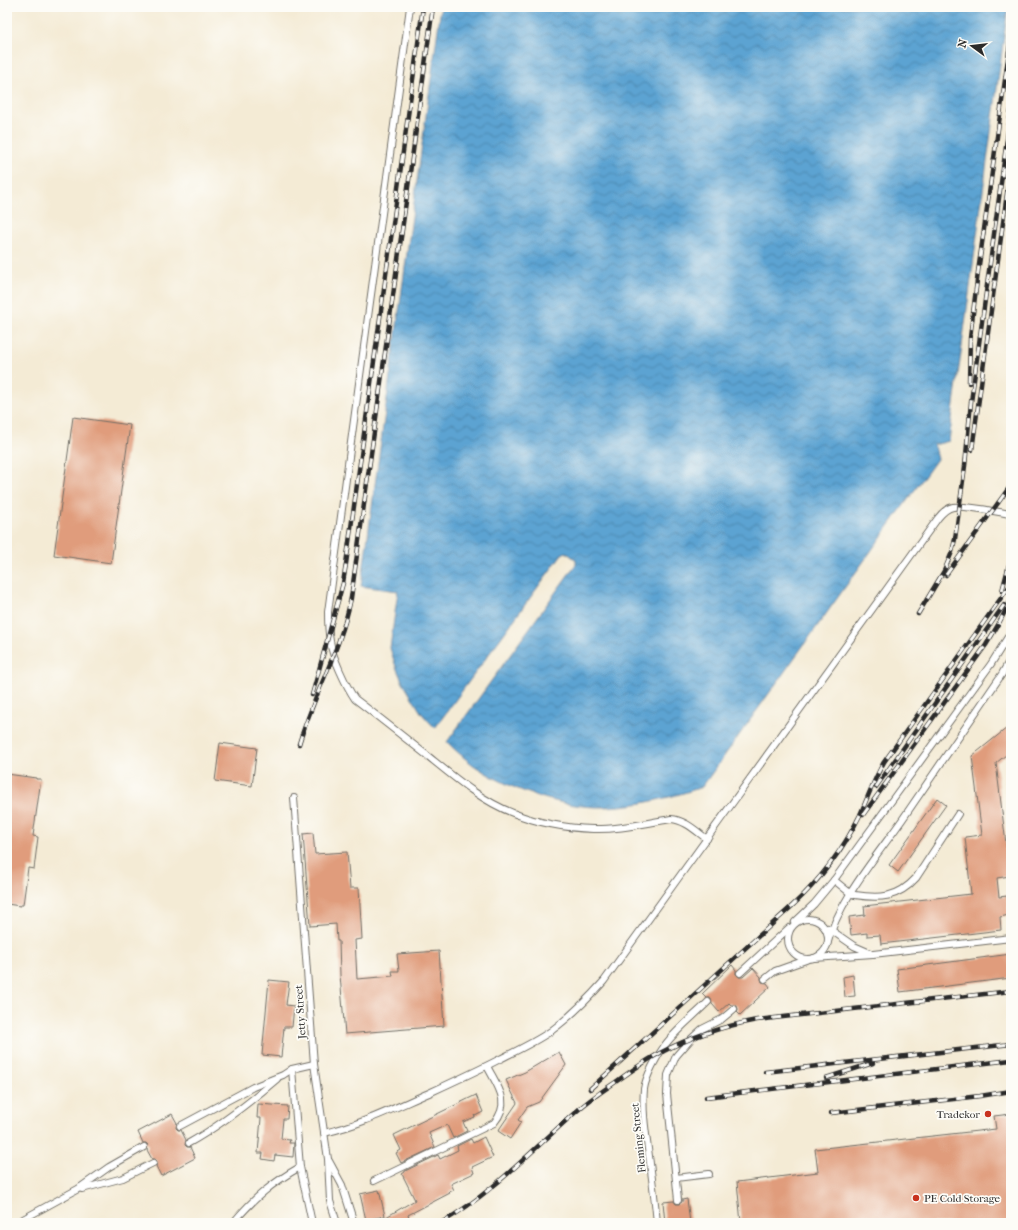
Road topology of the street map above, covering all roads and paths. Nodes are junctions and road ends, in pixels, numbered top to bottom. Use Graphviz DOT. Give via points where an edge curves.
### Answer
graph roads {
  1 [pos="410,7"];
  2 [pos="1011,514"];
  3 [pos="1011,632"];
  4 [pos="1011,658"];
  5 [pos="294,798"];
  6 [pos="958,814"];
  7 [pos="707,839"];
  8 [pos="834,880"];
  9 [pos="850,893"];
  10 [pos="795,922"];
  11 [pos="820,922"];
  12 [pos="790,927"];
  13 [pos="831,930"];
  14 [pos="1011,937"];
  15 [pos="827,945"];
  16 [pos="873,954"];
  17 [pos="811,959"];
  18 [pos="740,973"];
  19 [pos="765,979"];
  20 [pos="708,1002"];
  21 [pos="734,1009"];
  22 [pos="314,1064"];
  23 [pos="487,1066"];
  24 [pos="292,1069"];
  25 [pos="283,1074"];
  26 [pos="180,1126"];
  27 [pos="324,1133"];
  28 [pos="189,1143"];
  29 [pos="144,1147"];
  30 [pos="328,1159"];
  31 [pos="152,1163"];
  32 [pos="300,1167"];
  33 [pos="709,1174"];
  34 [pos="676,1178"];
  35 [pos="374,1181"];
  36 [pos="78,1190"];
  37 [pos="678,1200"];
  38 [pos="16,1223"];
  39 [pos="233,1223"];
  40 [pos="312,1223"];
  41 [pos="337,1223"];
  42 [pos="354,1223"];
  43 [pos="658,1223"];
  1 -- 7 [label="lane" via="328,612 332,651 347,686 356,699 455,778 486,799 512,812 568,827 594,829 677,820"];
  2 -- 7 [label="lane" via="962,507 942,512"];
  3 -- 8 [label="lane" via="991,664"];
  4 -- 9 [label="lane" via="934,774"];
  5 -- 22 [label="lane, Jetty Street"];
  6 -- 9 [label="lane" via="916,878 903,890 886,896 860,896"];
  7 -- 23 [label="lane" via="604,981 588,998 545,1034"];
  8 -- 9 [label="lane"];
  8 -- 10 [label="lane"];
  9 -- 13 [label="lane"];
  10 -- 11 [label="lane" via="806,918"];
  10 -- 12 [label="lane"];
  11 -- 13 [label="lane"];
  11 -- 15 [label="lane" via="827,932"];
  12 -- 17 [label="lane" via="787,943 790,949 801,958"];
  12 -- 18 [label="lane"];
  13 -- 15 [label="lane"];
  13 -- 16 [label="lane" via="854,946"];
  14 -- 16 [label="lane"];
  15 -- 17 [label="lane" via="820,955"];
  16 -- 17 [label="lane"];
  17 -- 19 [label="lane" via="775,971"];
  20 -- 43 [label="lane, Fleming Street" via="665,1045 647,1078 644,1124"];
  21 -- 34 [label="lane" via="696,1034 676,1056 669,1070 667,1094"];
  22 -- 24 [label="lane"];
  22 -- 27 [label="lane, Jetty Street"];
  23 -- 27 [label="lane" via="377,1116"];
  23 -- 35 [label="lane" via="503,1102 501,1112 494,1123"];
  24 -- 25 [label="lane"];
  24 -- 32 [label="lane"];
  25 -- 26 [label="lane"];
  25 -- 28 [label="lane" via="209,1132"];
  27 -- 30 [label="lane, Jetty Street"];
  29 -- 36 [label="lane" via="109,1167"];
  30 -- 41 [label="lane, Jetty Street" via="330,1201"];
  30 -- 42 [label="lane" via="342,1185"];
  31 -- 36 [label="lane" via="122,1178"];
  32 -- 39 [label="lane" via="272,1184"];
  32 -- 40 [label="lane"];
  33 -- 34 [label="lane"];
  34 -- 37 [label="lane"];
  36 -- 38 [label="lane"];
}
